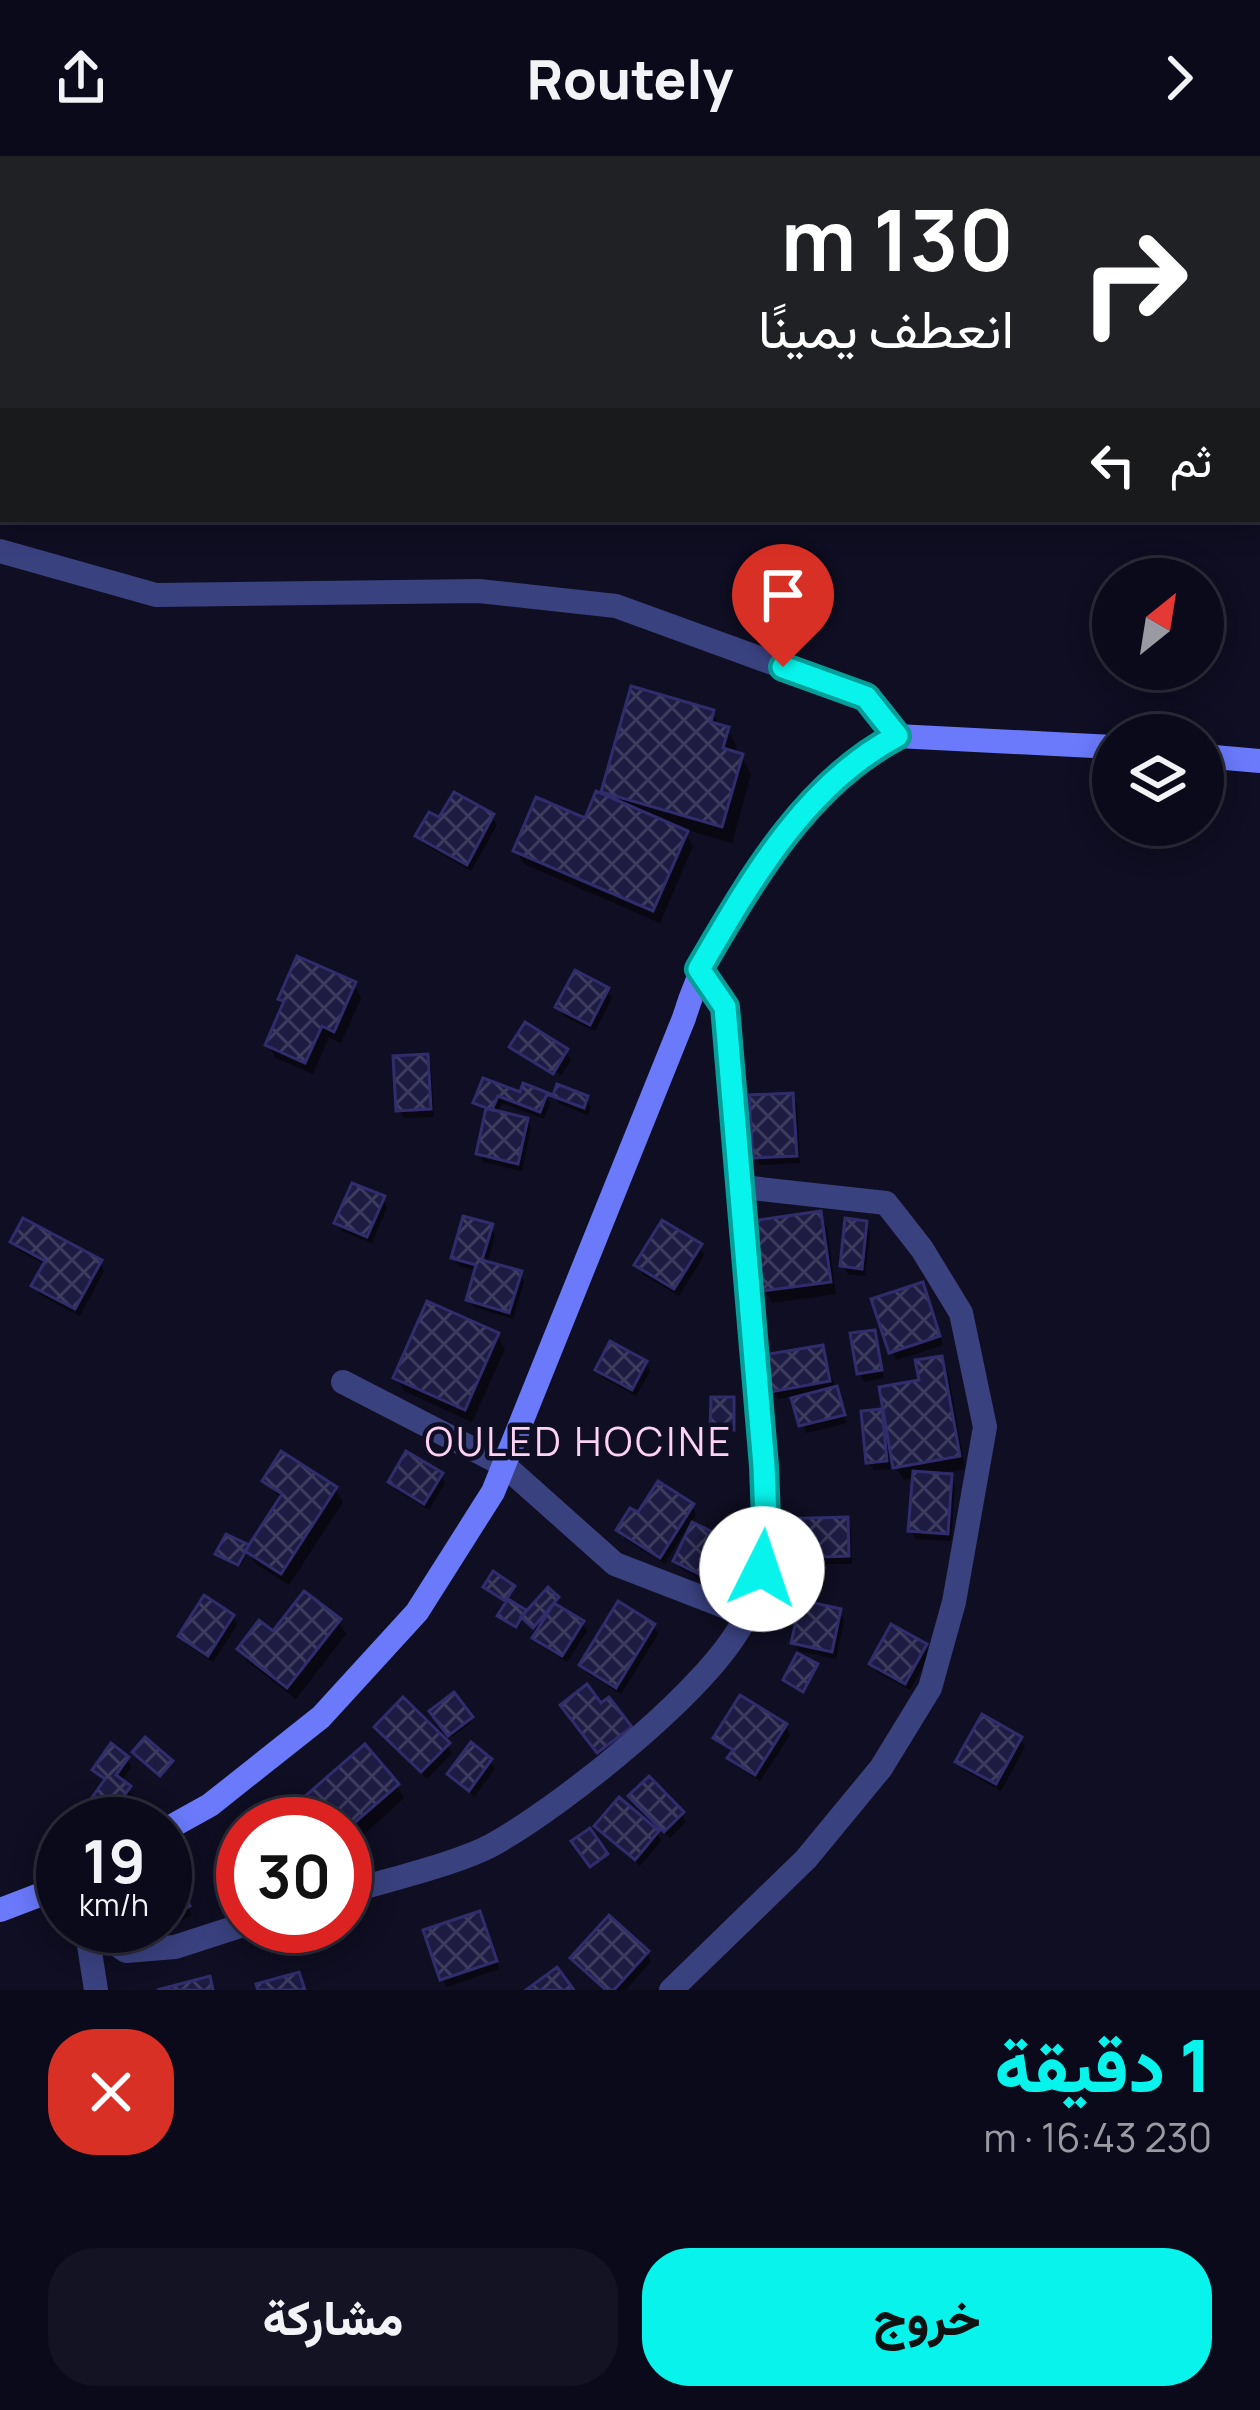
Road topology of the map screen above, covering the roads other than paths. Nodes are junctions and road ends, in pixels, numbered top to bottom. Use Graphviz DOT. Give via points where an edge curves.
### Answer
graph roads {
  1 [pos="0,551"];
  2 [pos="897,736"];
  3 [pos="1092,746"];
  4 [pos="1224,758"];
  5 [pos="1260,761"];
  6 [pos="699,969"];
  7 [pos="742,1187"];
  8 [pos="343,1382"];
  9 [pos="504,1466"];
  10 [pos="747,1615"];
  11 [pos="192,1815"];
  12 [pos="372,1884"];
  13 [pos="36,1902"];
  14 [pos="0,1910"];
  15 [pos="91,1953"];
  16 [pos="96,1990"];
  17 [pos="670,1990"];
  1 -- 2 [label="street" via="156,596 479,591 616,606 866,697"];
  2 -- 3 [label="main road"];
  2 -- 6 [label="main road" via="866,753 769,851"];
  4 -- 5 [label="main road"];
  6 -- 7 [label="street" via="725,1007"];
  6 -- 9 [label="main road"];
  7 -- 10 [label="street" via="766,1520"];
  7 -- 17 [label="street" via="886,1203 962,1313 985,1427 930,1688 881,1768 806,1859"];
  8 -- 9 [label="street"];
  9 -- 10 [label="street" via="615,1564"];
  9 -- 11 [label="main road" via="417,1612 321,1717"];
  10 -- 12 [label="street" via="723,1657 599,1770 490,1846"];
  13 -- 14 [label="main road"];
  15 -- 16 [label="street"];
}
